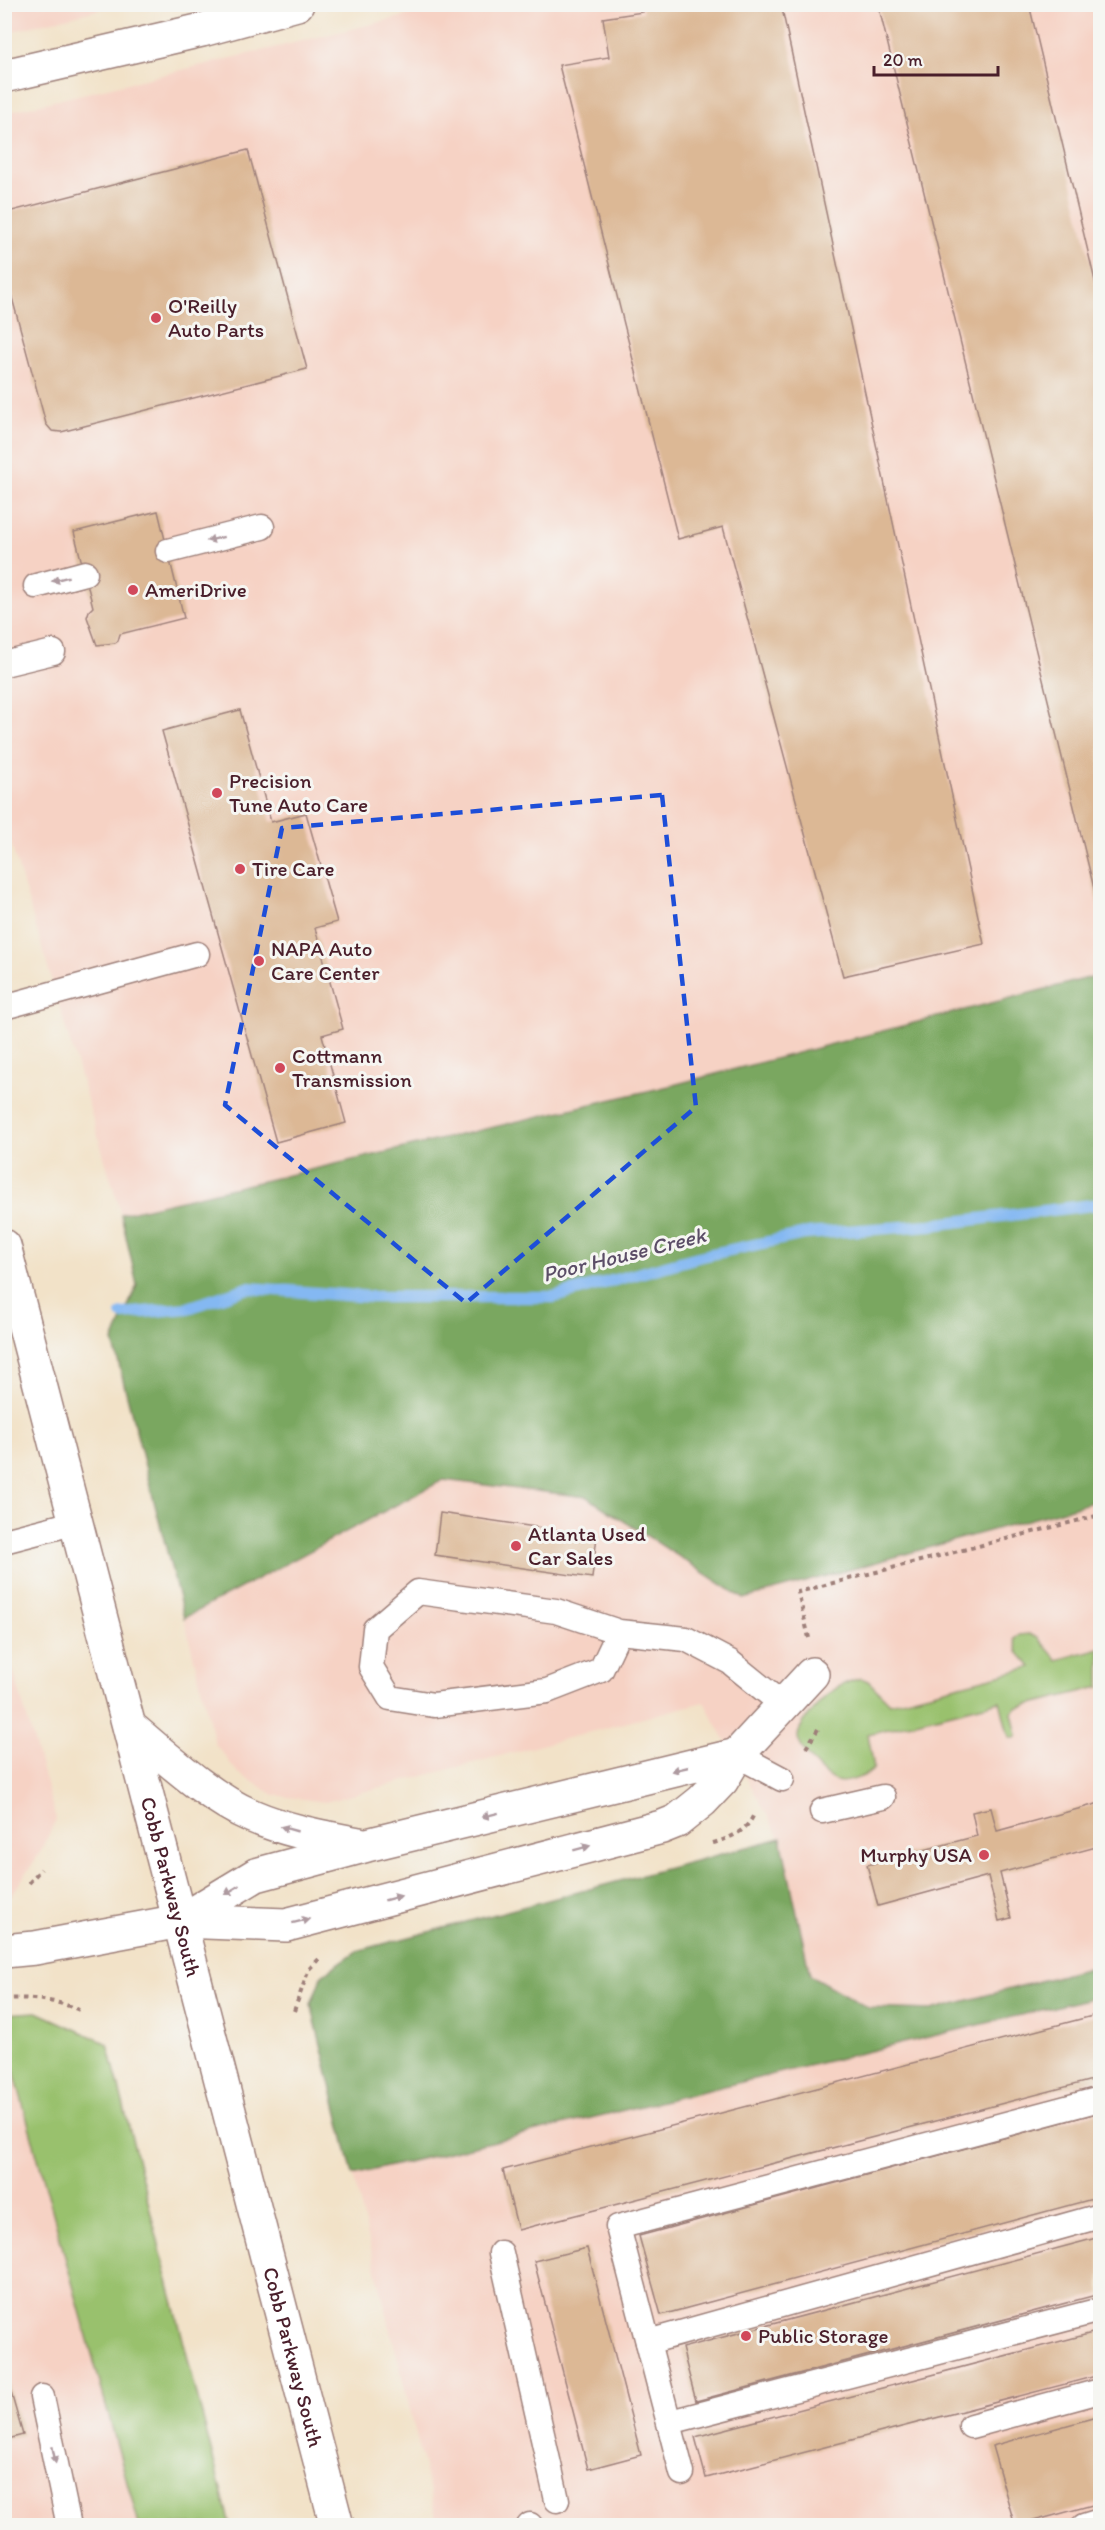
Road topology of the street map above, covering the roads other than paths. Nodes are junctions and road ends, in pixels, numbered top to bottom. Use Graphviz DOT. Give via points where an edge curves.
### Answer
graph roads {
  1 [pos="297,4"];
  2 [pos="4,76"];
  3 [pos="262,527"];
  4 [pos="168,551"];
  5 [pos="85,573"];
  6 [pos="36,586"];
  7 [pos="53,652"];
  8 [pos="4,664"];
  9 [pos="197,954"];
  10 [pos="4,1006"];
  11 [pos="4,1246"];
  12 [pos="9,1279"];
  13 [pos="77,1522"];
  14 [pos="4,1541"];
  15 [pos="619,1632"];
  16 [pos="812,1674"];
  17 [pos="783,1705"];
  18 [pos="130,1726"];
  19 [pos="737,1755"];
  20 [pos="782,1779"];
  21 [pos="883,1797"];
  22 [pos="822,1811"];
  23 [pos="367,1845"];
  24 [pos="180,1921"];
  25 [pos="4,1951"];
  26 [pos="1101,2098"];
  27 [pos="1101,2216"];
  28 [pos="501,2253"];
  29 [pos="1101,2310"];
  30 [pos="648,2342"];
  31 [pos="1101,2391"];
  32 [pos="42,2397"];
  33 [pos="670,2421"];
  34 [pos="971,2426"];
  35 [pos="682,2473"];
  36 [pos="557,2500"];
  37 [pos="1101,2521"];
  38 [pos="337,2525"];
  39 [pos="69,2526"];
  40 [pos="1084,2526"];
  1 -- 2 [label="street"];
  3 -- 4 [label="lane, one-way"];
  5 -- 6 [label="lane, one-way"];
  7 -- 8 [label="lane"];
  9 -- 10 [label="lane"];
  11 -- 12 [label="street, Cobb Parkway South"];
  12 -- 13 [label="street, Cobb Parkway South"];
  13 -- 14 [label="lane"];
  13 -- 18 [label="street, Cobb Parkway South"];
  15 -- 15 [label="lane" via="556,1611 418,1592 375,1629 371,1667 390,1698 434,1705 547,1691 601,1670"];
  15 -- 17 [label="lane" via="686,1639 730,1662"];
  16 -- 17 [label="street"];
  17 -- 19 [label="street"];
  23 -- 18 [label="street, one-way" via="307,1834 249,1815 211,1791"];
  18 -- 24 [label="street, Cobb Parkway South"];
  19 -- 20 [label="lane"];
  19 -- 23 [label="street, one-way"];
  24 -- 19 [label="street, one-way" via="286,1925 662,1827 677,1821 702,1801 722,1780"];
  21 -- 22 [label="lane"];
  23 -- 24 [label="street, one-way" via="256,1875"];
  24 -- 25 [label="street"];
  24 -- 38 [label="street, Cobb Parkway South"];
  26 -- 30 [label="lane" via="618,2227"];
  27 -- 30 [label="lane"];
  28 -- 36 [label="lane"];
  29 -- 33 [label="lane"];
  30 -- 33 [label="lane"];
  31 -- 34 [label="lane"];
  32 -- 39 [label="lane, one-way"];
  33 -- 35 [label="lane"];
  37 -- 40 [label="lane"];
}
